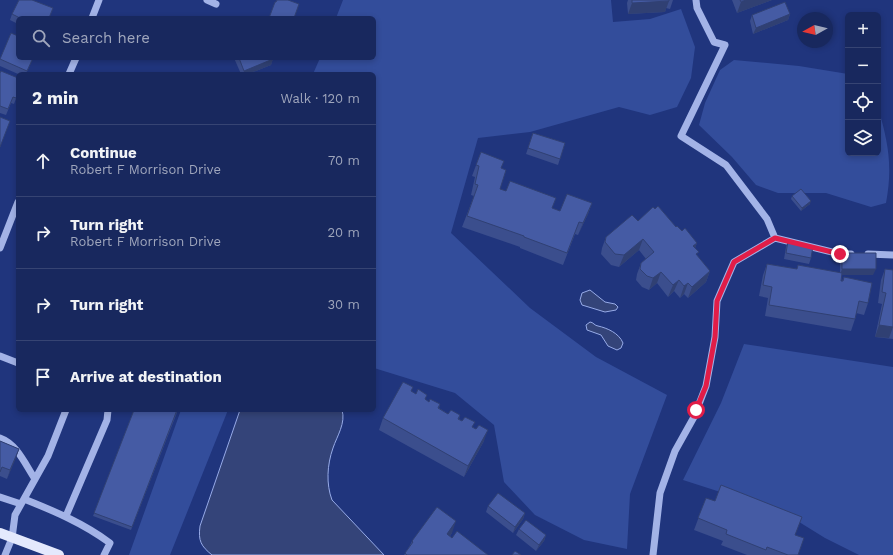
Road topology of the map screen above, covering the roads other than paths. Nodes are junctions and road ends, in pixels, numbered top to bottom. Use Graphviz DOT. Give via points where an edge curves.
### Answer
graph roads {
  1 [pos="99,0"];
  2 [pos="207,0"];
  3 [pos="696,0"];
  4 [pos="216,4"];
  5 [pos="93,16"];
  6 [pos="75,60"];
  7 [pos="70,72"];
  8 [pos="16,207"];
  9 [pos="775,238"];
  10 [pos="0,248"];
  11 [pos="893,255"];
  12 [pos="0,356"];
  13 [pos="16,361"];
  14 [pos="65,412"];
  15 [pos="108,412"];
  16 [pos="0,438"];
  17 [pos="35,479"];
  18 [pos="0,497"];
  19 [pos="22,501"];
  20 [pos="66,516"];
  21 [pos="0,533"];
  22 [pos="12,538"];
  23 [pos="5,555"];
  24 [pos="59,555"];
  25 [pos="104,555"];
  26 [pos="653,555"];
  1 -- 5 [label="street"];
  2 -- 4 [label="street"];
  3 -- 9 [label="street" via="697,8 714,42 725,45 681,136 726,165 767,219"];
  6 -- 7 [label="street"];
  8 -- 10 [label="street"];
  9 -- 11 [label="street" via="840,254"];
  9 -- 26 [label="street" via="734,262 717,301 715,337 706,386 694,417 675,451 660,493"];
  12 -- 13 [label="street"];
  14 -- 17 [label="street" via="48,456"];
  15 -- 20 [label="street" via="107,420"];
  16 -- 17 [label="street" via="9,441"];
  17 -- 19 [label="street"];
  18 -- 19 [label="street"];
  19 -- 20 [label="street"];
  19 -- 22 [label="street" via="15,515"];
  20 -- 25 [label="street" via="110,543"];
  21 -- 22 [label="main road"];
  22 -- 23 [label="street"];
  22 -- 24 [label="main road"];
}
